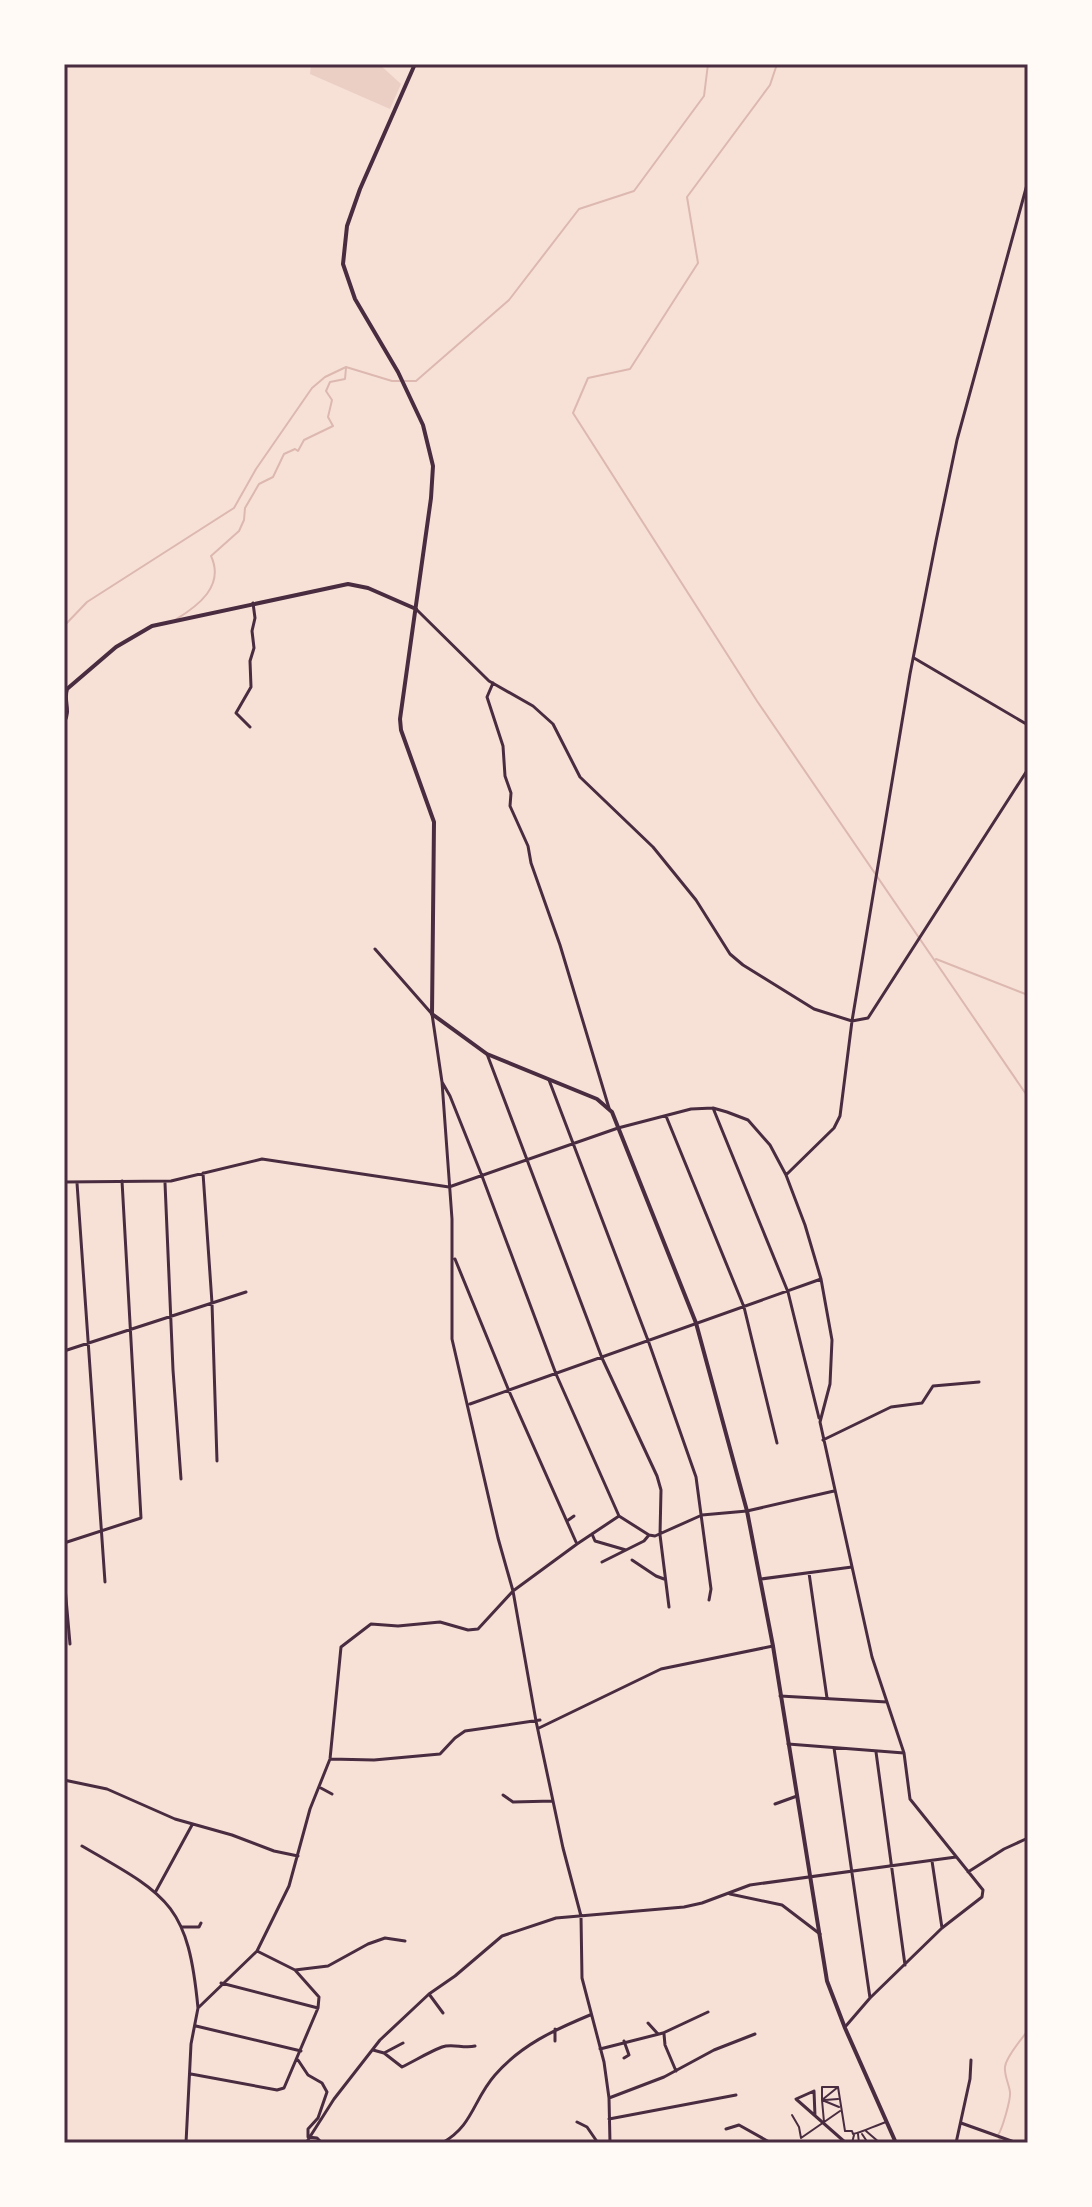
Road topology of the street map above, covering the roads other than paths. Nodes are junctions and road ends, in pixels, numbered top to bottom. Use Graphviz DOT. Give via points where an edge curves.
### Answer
graph roads {
  1 [pos="415,64"];
  2 [pos="1028,181"];
  3 [pos="253,603"];
  4 [pos="416,609"];
  5 [pos="913,658"];
  6 [pos="493,683"];
  7 [pos="64,722"];
  8 [pos="1028,725"];
  9 [pos="250,727"];
  10 [pos="1028,769"];
  11 [pos="375,949"];
  12 [pos="432,1014"];
  13 [pos="852,1021"];
  14 [pos="487,1054"];
  15 [pos="549,1080"];
  16 [pos="442,1082"];
  17 [pos="609,1108"];
  18 [pos="713,1108"];
  19 [pos="666,1116"];
  20 [pos="618,1128"];
  21 [pos="572,1144"];
  22 [pos="527,1159"];
  23 [pos="203,1173"];
  24 [pos="786,1175"];
  25 [pos="482,1176"];
  26 [pos="77,1181"];
  27 [pos="122,1181"];
  28 [pos="64,1182"];
  29 [pos="165,1182"];
  30 [pos="449,1187"];
  31 [pos="454,1255"];
  32 [pos="821,1279"];
  33 [pos="246,1292"];
  34 [pos="788,1292"];
  35 [pos="212,1303"];
  36 [pos="744,1307"];
  37 [pos="171,1316"];
  38 [pos="696,1323"];
  39 [pos="132,1329"];
  40 [pos="649,1343"];
  41 [pos="87,1344"];
  42 [pos="64,1351"];
  43 [pos="602,1358"];
  44 [pos="556,1374"];
  45 [pos="979,1382"];
  46 [pos="509,1391"];
  47 [pos="469,1405"];
  48 [pos="820,1422"];
  49 [pos="823,1440"];
  50 [pos="777,1443"];
  51 [pos="217,1461"];
  52 [pos="181,1479"];
  53 [pos="834,1491"];
  54 [pos="747,1511"];
  55 [pos="702,1515"];
  56 [pos="574,1516"];
  57 [pos="619,1516"];
  58 [pos="567,1521"];
  59 [pos="100,1531"];
  60 [pos="592,1534"];
  61 [pos="649,1535"];
  62 [pos="660,1535"];
  63 [pos="64,1543"];
  64 [pos="577,1544"];
  65 [pos="626,1550"];
  66 [pos="632,1560"];
  67 [pos="602,1562"];
  68 [pos="852,1567"];
  69 [pos="809,1573"];
  70 [pos="64,1576"];
  71 [pos="664,1579"];
  72 [pos="761,1579"];
  73 [pos="105,1582"];
  74 [pos="513,1591"];
  75 [pos="709,1600"];
  76 [pos="669,1607"];
  77 [pos="70,1644"];
  78 [pos="773,1646"];
  79 [pos="780,1696"];
  80 [pos="827,1698"];
  81 [pos="887,1702"];
  82 [pos="538,1720"];
  83 [pos="539,1728"];
  84 [pos="788,1744"];
  85 [pos="834,1748"];
  86 [pos="876,1752"];
  87 [pos="904,1753"];
  88 [pos="330,1759"];
  89 [pos="64,1780"];
  90 [pos="319,1787"];
  91 [pos="332,1794"];
  92 [pos="503,1795"];
  93 [pos="797,1796"];
  94 [pos="553,1801"];
  95 [pos="775,1804"];
  96 [pos="192,1825"];
  97 [pos="1028,1838"];
  98 [pos="82,1846"];
  99 [pos="298,1856"];
  100 [pos="956,1857"];
  101 [pos="932,1861"];
  102 [pos="891,1867"];
  103 [pos="968,1872"];
  104 [pos="851,1873"];
  105 [pos="810,1878"];
  106 [pos="156,1891"];
  107 [pos="728,1894"];
  108 [pos="581,1916"];
  109 [pos="201,1923"];
  110 [pos="182,1927"];
  111 [pos="942,1928"];
  112 [pos="820,1934"];
  113 [pos="405,1941"];
  114 [pos="257,1951"];
  115 [pos="905,1965"];
  116 [pos="295,1970"];
  117 [pos="221,1983"];
  118 [pos="429,1994"];
  119 [pos="870,1998"];
  120 [pos="198,2008"];
  121 [pos="318,2008"];
  122 [pos="708,2012"];
  123 [pos="443,2013"];
  124 [pos="590,2015"];
  125 [pos="648,2023"];
  126 [pos="195,2026"];
  127 [pos="845,2028"];
  128 [pos="555,2029"];
  129 [pos="672,2029"];
  130 [pos="661,2033"];
  131 [pos="755,2034"];
  132 [pos="675,2035"];
  133 [pos="555,2041"];
  134 [pos="624,2041"];
  135 [pos="403,2043"];
  136 [pos="475,2046"];
  137 [pos="600,2049"];
  138 [pos="373,2050"];
  139 [pos="301,2051"];
  140 [pos="384,2053"];
  141 [pos="624,2058"];
  142 [pos="297,2059"];
  143 [pos="971,2060"];
  144 [pos="676,2071"];
  145 [pos="189,2073"];
  146 [pos="838,2087"];
  147 [pos="736,2095"];
  148 [pos="609,2098"];
  149 [pos="839,2099"];
  150 [pos="822,2100"];
  151 [pos="841,2109"];
  152 [pos="792,2115"];
  153 [pos="815,2116"];
  154 [pos="609,2119"];
  155 [pos="577,2122"];
  156 [pos="811,2122"];
  157 [pos="823,2122"];
  158 [pos="887,2122"];
  159 [pos="960,2122"];
  160 [pos="807,2127"];
  161 [pos="816,2127"];
  162 [pos="726,2129"];
  163 [pos="864,2129"];
  164 [pos="811,2131"];
  165 [pos="848,2131"];
  166 [pos="858,2133"];
  167 [pos="308,2137"];
  168 [pos="186,2143"];
  169 [pos="306,2143"];
  170 [pos="322,2143"];
  171 [pos="442,2143"];
  172 [pos="598,2143"];
  173 [pos="610,2143"];
  174 [pos="771,2143"];
  175 [pos="845,2143"];
  176 [pos="852,2143"];
  177 [pos="859,2143"];
  178 [pos="868,2143"];
  179 [pos="880,2143"];
  180 [pos="896,2143"];
  181 [pos="956,2143"];
  182 [pos="1017,2143"];
  1 -- 4 [label="street" via="360,189 347,226 343,264 355,299 423,425 433,466"];
  2 -- 5 [label="street" via="957,440"];
  3 -- 4 [label="street" via="348,584"];
  3 -- 7 [label="street" via="142,630 67,689"];
  3 -- 9 [label="street" via="251,687 236,713"];
  4 -- 6 [label="street"];
  4 -- 12 [label="street" via="400,725 434,822"];
  5 -- 8 [label="street"];
  5 -- 13 [label="street"];
  6 -- 13 [label="street" via="553,724 580,777 653,847 730,954 814,1009"];
  6 -- 17 [label="street" via="487,697 503,746 510,806 528,846"];
  10 -- 13 [label="street" via="868,1018"];
  11 -- 12 [label="street"];
  12 -- 14 [label="street"];
  12 -- 16 [label="street"];
  13 -- 24 [label="street" via="838,1122"];
  14 -- 15 [label="street"];
  14 -- 22 [label="street"];
  15 -- 17 [label="street"];
  15 -- 21 [label="street"];
  16 -- 25 [label="street"];
  16 -- 30 [label="street"];
  17 -- 20 [label="street"];
  18 -- 19 [label="street"];
  18 -- 24 [label="street" via="755,1126"];
  18 -- 34 [label="street"];
  19 -- 20 [label="street"];
  19 -- 36 [label="street"];
  20 -- 21 [label="street"];
  20 -- 38 [label="street"];
  21 -- 22 [label="street"];
  21 -- 40 [label="street"];
  22 -- 25 [label="street"];
  22 -- 43 [label="street"];
  23 -- 29 [label="street"];
  23 -- 30 [label="street" via="262,1159"];
  23 -- 35 [label="street"];
  24 -- 32 [label="street"];
  25 -- 30 [label="street"];
  25 -- 44 [label="street"];
  26 -- 27 [label="street"];
  26 -- 28 [label="street"];
  26 -- 41 [label="street"];
  27 -- 29 [label="street"];
  27 -- 39 [label="street"];
  29 -- 37 [label="street"];
  30 -- 31 [label="street"];
  31 -- 46 [label="street"];
  31 -- 47 [label="street" via="452,1333"];
  32 -- 34 [label="street"];
  32 -- 48 [label="street" via="832,1340 830,1384"];
  33 -- 35 [label="street"];
  34 -- 36 [label="street"];
  34 -- 48 [label="street"];
  35 -- 37 [label="street"];
  35 -- 51 [label="street"];
  36 -- 38 [label="street"];
  36 -- 50 [label="street"];
  37 -- 39 [label="street"];
  37 -- 52 [label="street"];
  38 -- 40 [label="street"];
  38 -- 54 [label="street"];
  39 -- 41 [label="street"];
  39 -- 59 [label="street" via="141,1518"];
  40 -- 43 [label="street"];
  40 -- 55 [label="street" via="696,1477"];
  41 -- 42 [label="street"];
  41 -- 59 [label="street"];
  43 -- 44 [label="street"];
  43 -- 62 [label="street" via="657,1476"];
  44 -- 46 [label="street"];
  44 -- 57 [label="street"];
  45 -- 49 [label="street" via="933,1386 922,1403 891,1407"];
  46 -- 47 [label="street"];
  46 -- 58 [label="street"];
  47 -- 74 [label="street"];
  48 -- 49 [label="street"];
  49 -- 53 [label="street"];
  53 -- 54 [label="street"];
  53 -- 68 [label="street"];
  54 -- 55 [label="street"];
  54 -- 72 [label="street"];
  55 -- 62 [label="street"];
  55 -- 75 [label="street"];
  56 -- 58 [label="street"];
  57 -- 60 [label="street"];
  57 -- 61 [label="street"];
  58 -- 64 [label="street"];
  59 -- 63 [label="street"];
  59 -- 73 [label="street"];
  60 -- 64 [label="street"];
  60 -- 65 [label="street" via="595,1541"];
  61 -- 62 [label="street"];
  61 -- 65 [label="street"];
  62 -- 71 [label="street"];
  64 -- 74 [label="street"];
  65 -- 67 [label="street"];
  66 -- 71 [label="street"];
  68 -- 69 [label="street"];
  68 -- 81 [label="street"];
  69 -- 72 [label="street"];
  69 -- 80 [label="street"];
  70 -- 77 [label="street"];
  71 -- 76 [label="street"];
  72 -- 78 [label="street"];
  74 -- 82 [label="street"];
  74 -- 88 [label="street" via="474,1630 440,1622 371,1624 341,1647"];
  78 -- 79 [label="street"];
  78 -- 83 [label="street" via="661,1669"];
  79 -- 80 [label="street"];
  79 -- 84 [label="street"];
  80 -- 81 [label="street"];
  81 -- 87 [label="street"];
  82 -- 83 [label="street"];
  82 -- 88 [label="street" via="465,1731 440,1754"];
  83 -- 94 [label="street"];
  84 -- 85 [label="street"];
  84 -- 93 [label="street"];
  85 -- 86 [label="street"];
  85 -- 104 [label="street"];
  86 -- 87 [label="street"];
  86 -- 102 [label="street"];
  87 -- 100 [label="street" via="912,1803"];
  88 -- 90 [label="street"];
  89 -- 96 [label="street" via="107,1789"];
  90 -- 91 [label="street"];
  90 -- 99 [label="street"];
  92 -- 94 [label="street" via="513,1802"];
  93 -- 95 [label="street"];
  93 -- 105 [label="street"];
  94 -- 108 [label="street"];
  96 -- 99 [label="street"];
  96 -- 106 [label="street"];
  97 -- 103 [label="street"];
  98 -- 106 [label="street"];
  99 -- 114 [label="street"];
  100 -- 101 [label="street"];
  100 -- 103 [label="street"];
  101 -- 102 [label="street"];
  101 -- 111 [label="street"];
  102 -- 104 [label="street"];
  102 -- 115 [label="street"];
  103 -- 111 [label="street" via="983,1890 982,1897"];
  104 -- 105 [label="street"];
  104 -- 119 [label="street"];
  105 -- 107 [label="street" via="750,1885"];
  105 -- 112 [label="street"];
  106 -- 110 [label="street"];
  107 -- 108 [label="street" via="684,1907"];
  107 -- 112 [label="street" via="782,1905"];
  108 -- 118 [label="street" via="556,1918 502,1936"];
  108 -- 124 [label="street" via="582,1978"];
  109 -- 110 [label="street"];
  110 -- 120 [label="street" via="193,1959"];
  111 -- 115 [label="street"];
  112 -- 127 [label="street" via="827,1981"];
  113 -- 116 [label="street" via="385,1938 330,1966"];
  114 -- 116 [label="street"];
  114 -- 117 [label="street"];
  115 -- 119 [label="street"];
  116 -- 121 [label="street" via="319,1997"];
  117 -- 120 [label="street"];
  117 -- 121 [label="street"];
  118 -- 123 [label="street"];
  118 -- 138 [label="street"];
  119 -- 127 [label="street"];
  120 -- 126 [label="street"];
  121 -- 139 [label="street"];
  122 -- 129 [label="street"];
  124 -- 128 [label="street"];
  124 -- 137 [label="street"];
  125 -- 130 [label="street"];
  126 -- 139 [label="street"];
  126 -- 145 [label="street"];
  127 -- 158 [label="street"];
  128 -- 133 [label="street"];
  128 -- 171 [label="street" via="495,2075 458,2133"];
  129 -- 130 [label="street"];
  129 -- 132 [label="street"];
  130 -- 134 [label="street"];
  130 -- 144 [label="street"];
  131 -- 144 [label="street"];
  134 -- 137 [label="street"];
  134 -- 141 [label="street" via="629,2055"];
  135 -- 140 [label="street"];
  136 -- 140 [label="street" via="443,2046 402,2067"];
  137 -- 148 [label="street"];
  138 -- 140 [label="street"];
  138 -- 167 [label="street"];
  139 -- 142 [label="street"];
  142 -- 145 [label="street" via="281,2090"];
  142 -- 167 [label="street" via="327,2092"];
  143 -- 159 [label="street"];
  144 -- 148 [label="street"];
  145 -- 168 [label="street"];
  146 -- 149 [label="street"];
  146 -- 150 [label="street"];
  146 -- 150 [label="street" via="822,2087"];
  147 -- 154 [label="street"];
  148 -- 154 [label="street"];
  149 -- 150 [label="street"];
  149 -- 151 [label="street"];
  150 -- 151 [label="street"];
  150 -- 157 [label="street"];
  151 -- 157 [label="street"];
  151 -- 165 [label="street"];
  152 -- 164 [label="street" via="801,2138"];
  153 -- 153 [label="street" via="796,2099 814,2091"];
  153 -- 157 [label="street"];
  154 -- 173 [label="street"];
  155 -- 172 [label="street"];
  156 -- 161 [label="street"];
  157 -- 161 [label="street"];
  157 -- 175 [label="street"];
  158 -- 163 [label="street"];
  158 -- 180 [label="street"];
  159 -- 181 [label="street"];
  159 -- 182 [label="street"];
  160 -- 164 [label="street"];
  161 -- 164 [label="street"];
  162 -- 174 [label="street" via="739,2125"];
  163 -- 166 [label="street"];
  163 -- 179 [label="street"];
  165 -- 166 [label="street"];
  165 -- 175 [label="street"];
  166 -- 176 [label="street"];
  166 -- 177 [label="street"];
  166 -- 178 [label="street"];
  167 -- 169 [label="street"];
  167 -- 170 [label="street"];
}
